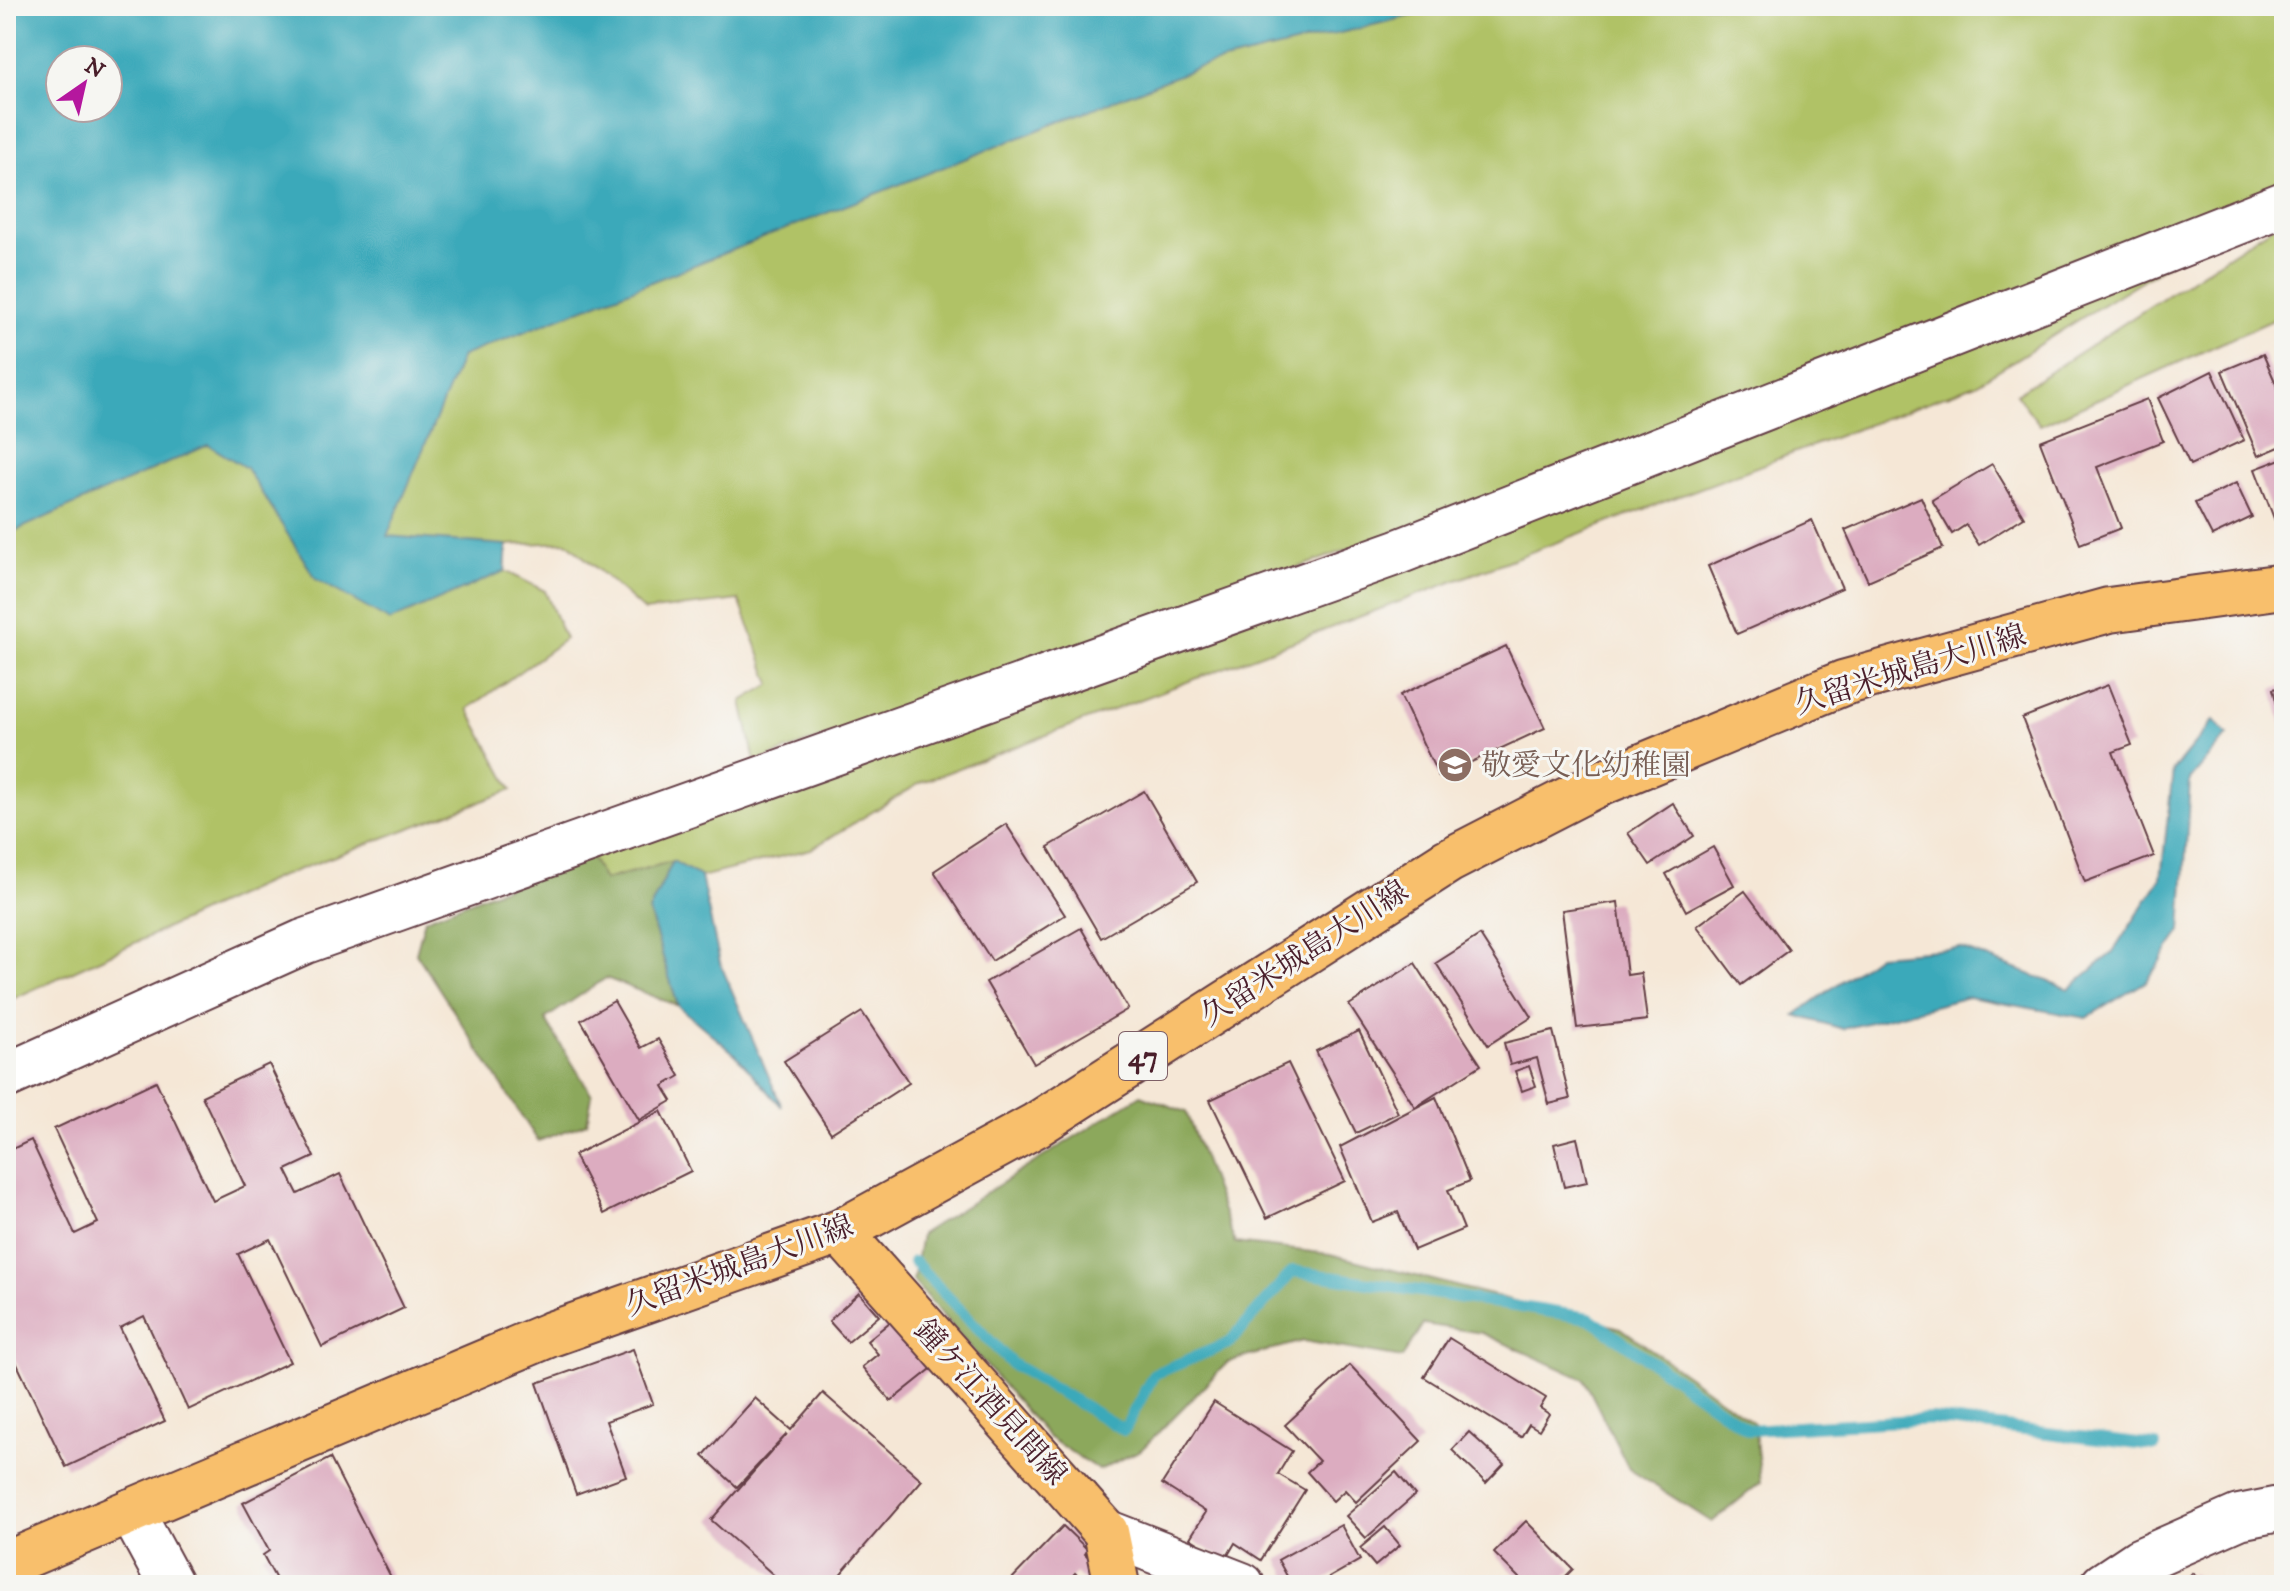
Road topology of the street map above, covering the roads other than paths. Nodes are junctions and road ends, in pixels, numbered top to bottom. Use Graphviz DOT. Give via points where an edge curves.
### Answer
graph roads {
  1 [pos="2284,204"];
  2 [pos="2284,586"];
  3 [pos="6,1076"];
  4 [pos="840,1232"];
  5 [pos="2284,1508"];
  6 [pos="131,1511"];
  7 [pos="1106,1532"];
  8 [pos="6,1564"];
  9 [pos="171,1585"];
  10 [pos="1117,1585"];
  11 [pos="1242,1585"];
  12 [pos="2103,1585"];
  1 -- 3 [label="street" via="1398,552 303,942"];
  2 -- 4 [label="main road, 久留米城島大川線 / 47" via="2109,610 1843,683 1594,786 1448,861 1036,1125"];
  4 -- 6 [label="main road, 久留米城島大川線 / 47" via="551,1334"];
  4 -- 7 [label="main road, 鐘ケ江酒見間線"];
  5 -- 12 [label="street" via="2239,1517 2139,1561"];
  6 -- 8 [label="main road, 久留米城島大川線 / 47"];
  6 -- 9 [label="street"];
  7 -- 10 [label="main road, 鐘ケ江酒見間線"];
  7 -- 11 [label="street"];
}
